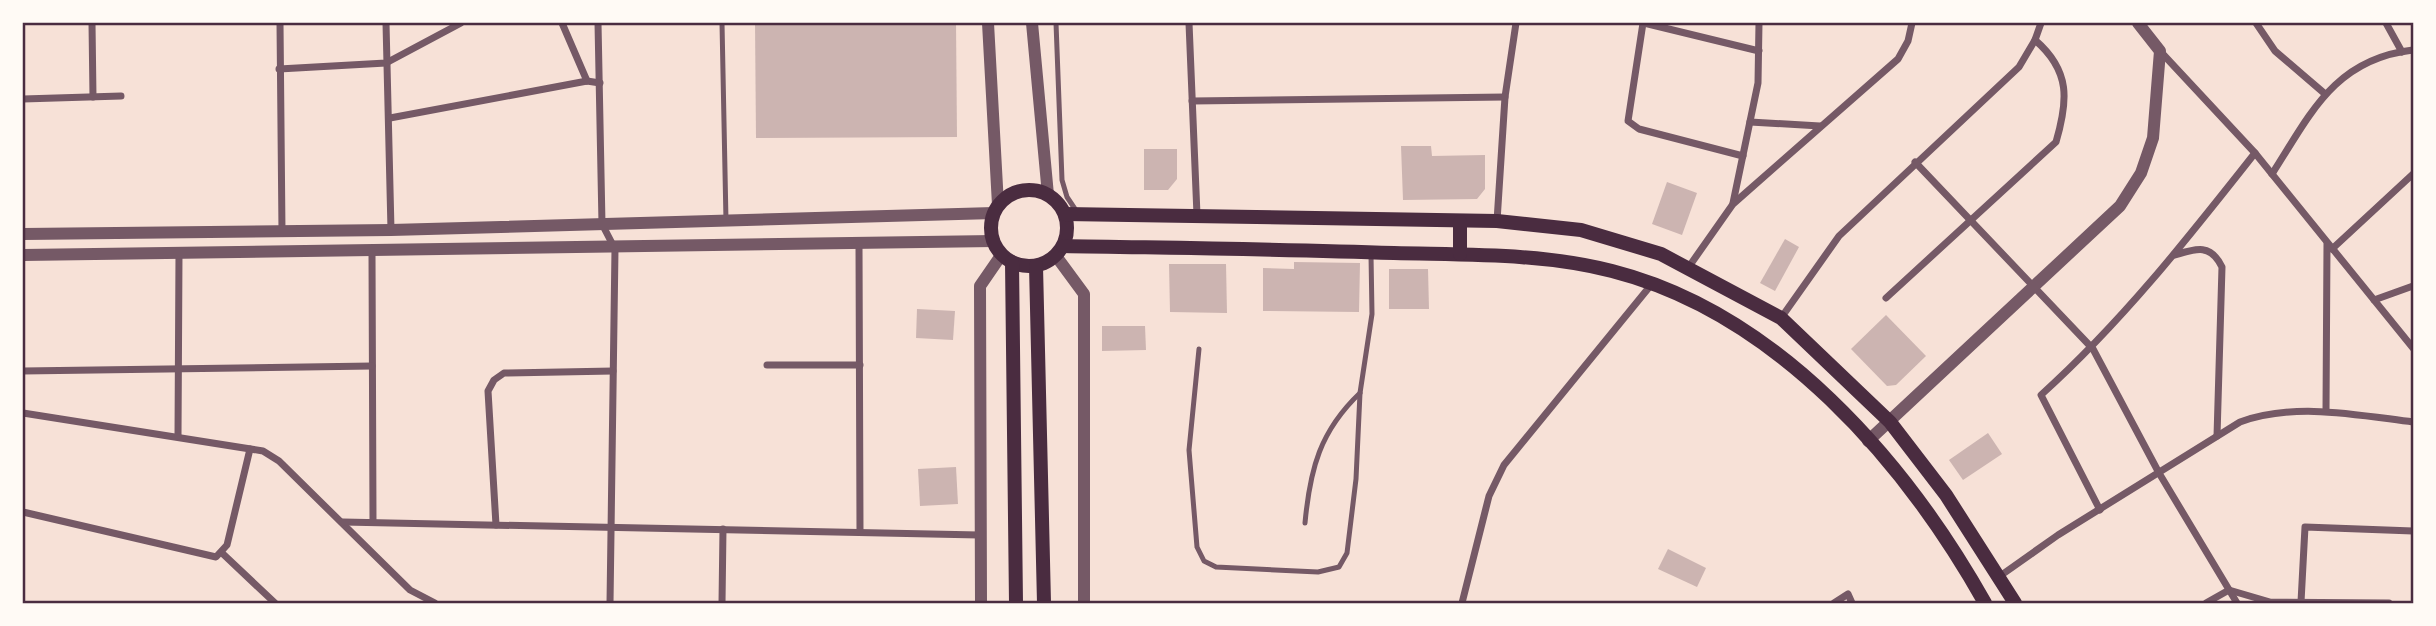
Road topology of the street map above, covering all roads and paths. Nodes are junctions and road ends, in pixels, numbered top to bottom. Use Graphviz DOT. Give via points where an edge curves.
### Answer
graph roads {
  1 [pos="92,23"];
  2 [pos="280,23"];
  3 [pos="386,23"];
  4 [pos="461,23"];
  5 [pos="562,23"];
  6 [pos="598,23"];
  7 [pos="722,23"];
  8 [pos="988,23"];
  9 [pos="1032,23"];
  10 [pos="1056,23"];
  11 [pos="1189,23"];
  12 [pos="1516,23"];
  13 [pos="1644,23"];
  14 [pos="1759,23"];
  15 [pos="1912,23"];
  16 [pos="2041,23"];
  17 [pos="2138,23"];
  18 [pos="2256,23"];
  19 [pos="2386,23"];
  20 [pos="2035,40"];
  21 [pos="2413,50"];
  22 [pos="1759,51"];
  23 [pos="2160,51"];
  24 [pos="2402,52"];
  25 [pos="386,63"];
  26 [pos="279,69"];
  27 [pos="587,81"];
  28 [pos="600,83"];
  29 [pos="2324,93"];
  30 [pos="121,96"];
  31 [pos="93,97"];
  32 [pos="1505,97"];
  33 [pos="23,99"];
  34 [pos="1192,101"];
  35 [pos="390,118"];
  36 [pos="1750,122"];
  37 [pos="1820,126"];
  38 [pos="2255,153"];
  39 [pos="1743,156"];
  40 [pos="1915,162"];
  41 [pos="2272,174"];
  42 [pos="2413,174"];
  43 [pos="1048,195"];
  44 [pos="1733,204"];
  45 [pos="996,209"];
  46 [pos="1072,214"];
  47 [pos="1197,215"];
  48 [pos="1970,220"];
  49 [pos="726,221"];
  50 [pos="1497,221"];
  51 [pos="1460,222"];
  52 [pos="602,225"];
  53 [pos="391,230"];
  54 [pos="282,232"];
  55 [pos="23,234"];
  56 [pos="994,241"];
  57 [pos="859,245"];
  58 [pos="2329,246"];
  59 [pos="615,249"];
  60 [pos="1060,251"];
  61 [pos="1371,252"];
  62 [pos="372,253"];
  63 [pos="179,254"];
  64 [pos="1460,254"];
  65 [pos="23,255"];
  66 [pos="2174,256"];
  67 [pos="1007,258"];
  68 [pos="1036,266"];
  69 [pos="1687,268"];
  70 [pos="1651,284"];
  71 [pos="2413,286"];
  72 [pos="2035,287"];
  73 [pos="1886,298"];
  74 [pos="2374,300"];
  75 [pos="1781,318"];
  76 [pos="2413,348"];
  77 [pos="1199,349"];
  78 [pos="2093,349"];
  79 [pos="767,365"];
  80 [pos="860,365"];
  81 [pos="372,366"];
  82 [pos="178,369"];
  83 [pos="23,371"];
  84 [pos="613,371"];
  85 [pos="1360,393"];
  86 [pos="2326,410"];
  87 [pos="23,413"];
  88 [pos="1889,422"];
  89 [pos="2413,422"];
  90 [pos="178,436"];
  91 [pos="2217,436"];
  92 [pos="1868,441"];
  93 [pos="250,449"];
  94 [pos="2159,473"];
  95 [pos="2100,510"];
  96 [pos="23,512"];
  97 [pos="343,522"];
  98 [pos="373,522"];
  99 [pos="1305,523"];
  100 [pos="496,525"];
  101 [pos="611,527"];
  102 [pos="723,529"];
  103 [pos="2413,531"];
  104 [pos="860,533"];
  105 [pos="979,535"];
  106 [pos="222,553"];
  107 [pos="2000,576"];
  108 [pos="2229,590"];
  109 [pos="2301,602"];
  110 [pos="275,603"];
  111 [pos="435,603"];
  112 [pos="610,603"];
  113 [pos="722,603"];
  114 [pos="981,603"];
  115 [pos="1016,603"];
  116 [pos="1044,603"];
  117 [pos="1084,603"];
  118 [pos="1462,603"];
  119 [pos="1834,603"];
  120 [pos="1852,603"];
  121 [pos="1985,603"];
  122 [pos="2015,603"];
  123 [pos="2206,603"];
  124 [pos="2237,603"];
  125 [pos="2389,603"];
  1 -- 31 [label="street"];
  2 -- 26 [label="street"];
  3 -- 25 [label="street"];
  4 -- 25 [label="street"];
  5 -- 27 [label="street"];
  6 -- 28 [label="street"];
  7 -- 49 [label="lane"];
  8 -- 45 [label="street"];
  9 -- 43 [label="street"];
  10 -- 46 [label="lane" via="1062,180"];
  11 -- 34 [label="street"];
  12 -- 32 [label="street"];
  13 -- 22 [label="street"];
  13 -- 39 [label="street" via="1628,121 1639,129"];
  14 -- 22 [label="street"];
  15 -- 37 [label="street" via="1898,59"];
  16 -- 20 [label="street"];
  17 -- 23 [label="street"];
  18 -- 29 [label="street" via="2275,51"];
  19 -- 24 [label="street"];
  20 -- 40 [label="street" via="2019,67"];
  20 -- 48 [label="street" via="2050,53 2062,78 2066,107 2056,142"];
  21 -- 24 [label="street"];
  22 -- 36 [label="street"];
  23 -- 38 [label="street"];
  23 -- 72 [label="street" via="2153,138 2141,173 2120,206"];
  24 -- 29 [label="street" via="2360,66"];
  25 -- 26 [label="street"];
  25 -- 35 [label="street"];
  26 -- 54 [label="street"];
  27 -- 28 [label="street"];
  27 -- 35 [label="street"];
  28 -- 52 [label="street"];
  29 -- 41 [label="street"];
  30 -- 31 [label="street"];
  31 -- 33 [label="street"];
  32 -- 34 [label="street"];
  32 -- 50 [label="street"];
  34 -- 47 [label="street"];
  35 -- 53 [label="street"];
  36 -- 37 [label="street"];
  36 -- 39 [label="street"];
  37 -- 44 [label="street"];
  38 -- 41 [label="street"];
  38 -- 66 [label="street"];
  39 -- 44 [label="street"];
  40 -- 48 [label="street"];
  40 -- 75 [label="street" via="1839,236"];
  41 -- 58 [label="street"];
  42 -- 58 [label="street"];
  43 -- 45 [label="main road" via="1026,190 1014,193"];
  43 -- 46 [label="main road"];
  44 -- 69 [label="street"];
  45 -- 49 [label="street"];
  45 -- 56 [label="main road" via="991,224"];
  46 -- 47 [label="main road"];
  46 -- 60 [label="main road"];
  47 -- 51 [label="main road"];
  48 -- 72 [label="street"];
  48 -- 73 [label="street"];
  49 -- 52 [label="street"];
  50 -- 51 [label="main road"];
  50 -- 69 [label="main road" via="1581,230 1661,254"];
  51 -- 64 [label="main road"];
  52 -- 53 [label="street"];
  52 -- 59 [label="street"];
  53 -- 54 [label="street"];
  54 -- 55 [label="street"];
  56 -- 57 [label="street"];
  56 -- 67 [label="main road"];
  57 -- 59 [label="street"];
  57 -- 80 [label="street"];
  58 -- 74 [label="street"];
  58 -- 86 [label="street"];
  59 -- 62 [label="street"];
  59 -- 84 [label="street"];
  60 -- 61 [label="main road"];
  60 -- 68 [label="main road"];
  60 -- 117 [label="street" via="1084,294"];
  61 -- 64 [label="main road"];
  61 -- 85 [label="lane" via="1372,314"];
  62 -- 63 [label="street"];
  62 -- 81 [label="street"];
  63 -- 65 [label="street"];
  63 -- 82 [label="street"];
  64 -- 70 [label="main road" via="1575,264"];
  66 -- 78 [label="street"];
  66 -- 91 [label="street" via="2197,248 2209,250 2222,267"];
  67 -- 68 [label="main road"];
  67 -- 105 [label="street" via="980,286"];
  67 -- 115 [label="main road"];
  68 -- 116 [label="main road"];
  69 -- 75 [label="main road"];
  70 -- 92 [label="main road" via="1740,327 1776,351 1817,386"];
  70 -- 118 [label="street" via="1504,465 1489,496"];
  71 -- 74 [label="street"];
  72 -- 78 [label="street"];
  72 -- 88 [label="street"];
  74 -- 76 [label="street"];
  75 -- 88 [label="main road"];
  77 -- 85 [label="lane" via="1189,450 1196,547 1204,561 1216,568 1318,572 1339,567 1347,553 1351,523"];
  78 -- 94 [label="street"];
  78 -- 95 [label="street" via="2042,395"];
  79 -- 80 [label="street"];
  80 -- 104 [label="street"];
  81 -- 82 [label="street"];
  81 -- 98 [label="street"];
  82 -- 83 [label="street"];
  82 -- 90 [label="street"];
  84 -- 100 [label="street" via="504,373 494,380 488,391"];
  84 -- 101 [label="street"];
  85 -- 99 [label="lane" via="1332,427 1309,475"];
  86 -- 89 [label="street"];
  86 -- 91 [label="street" via="2255,416"];
  87 -- 90 [label="street"];
  88 -- 92 [label="street"];
  88 -- 107 [label="main road" via="1946,495"];
  90 -- 93 [label="street"];
  91 -- 94 [label="street"];
  92 -- 121 [label="main road" via="1931,517"];
  93 -- 97 [label="street" via="279,461"];
  93 -- 106 [label="street"];
  94 -- 95 [label="street"];
  94 -- 108 [label="street"];
  95 -- 107 [label="street"];
  96 -- 106 [label="street" via="216,557"];
  97 -- 98 [label="street"];
  97 -- 111 [label="street" via="410,590"];
  98 -- 100 [label="street"];
  100 -- 101 [label="street"];
  101 -- 102 [label="street"];
  101 -- 112 [label="street"];
  102 -- 104 [label="street"];
  102 -- 113 [label="street"];
  103 -- 109 [label="street" via="2305,527"];
  104 -- 105 [label="street"];
  105 -- 114 [label="street"];
  106 -- 110 [label="street"];
  107 -- 122 [label="main road"];
  108 -- 109 [label="street" via="2270,602"];
  108 -- 123 [label="street"];
  108 -- 124 [label="street"];
  109 -- 125 [label="street"];
  119 -- 120 [label="street" via="1848,594"];
}
